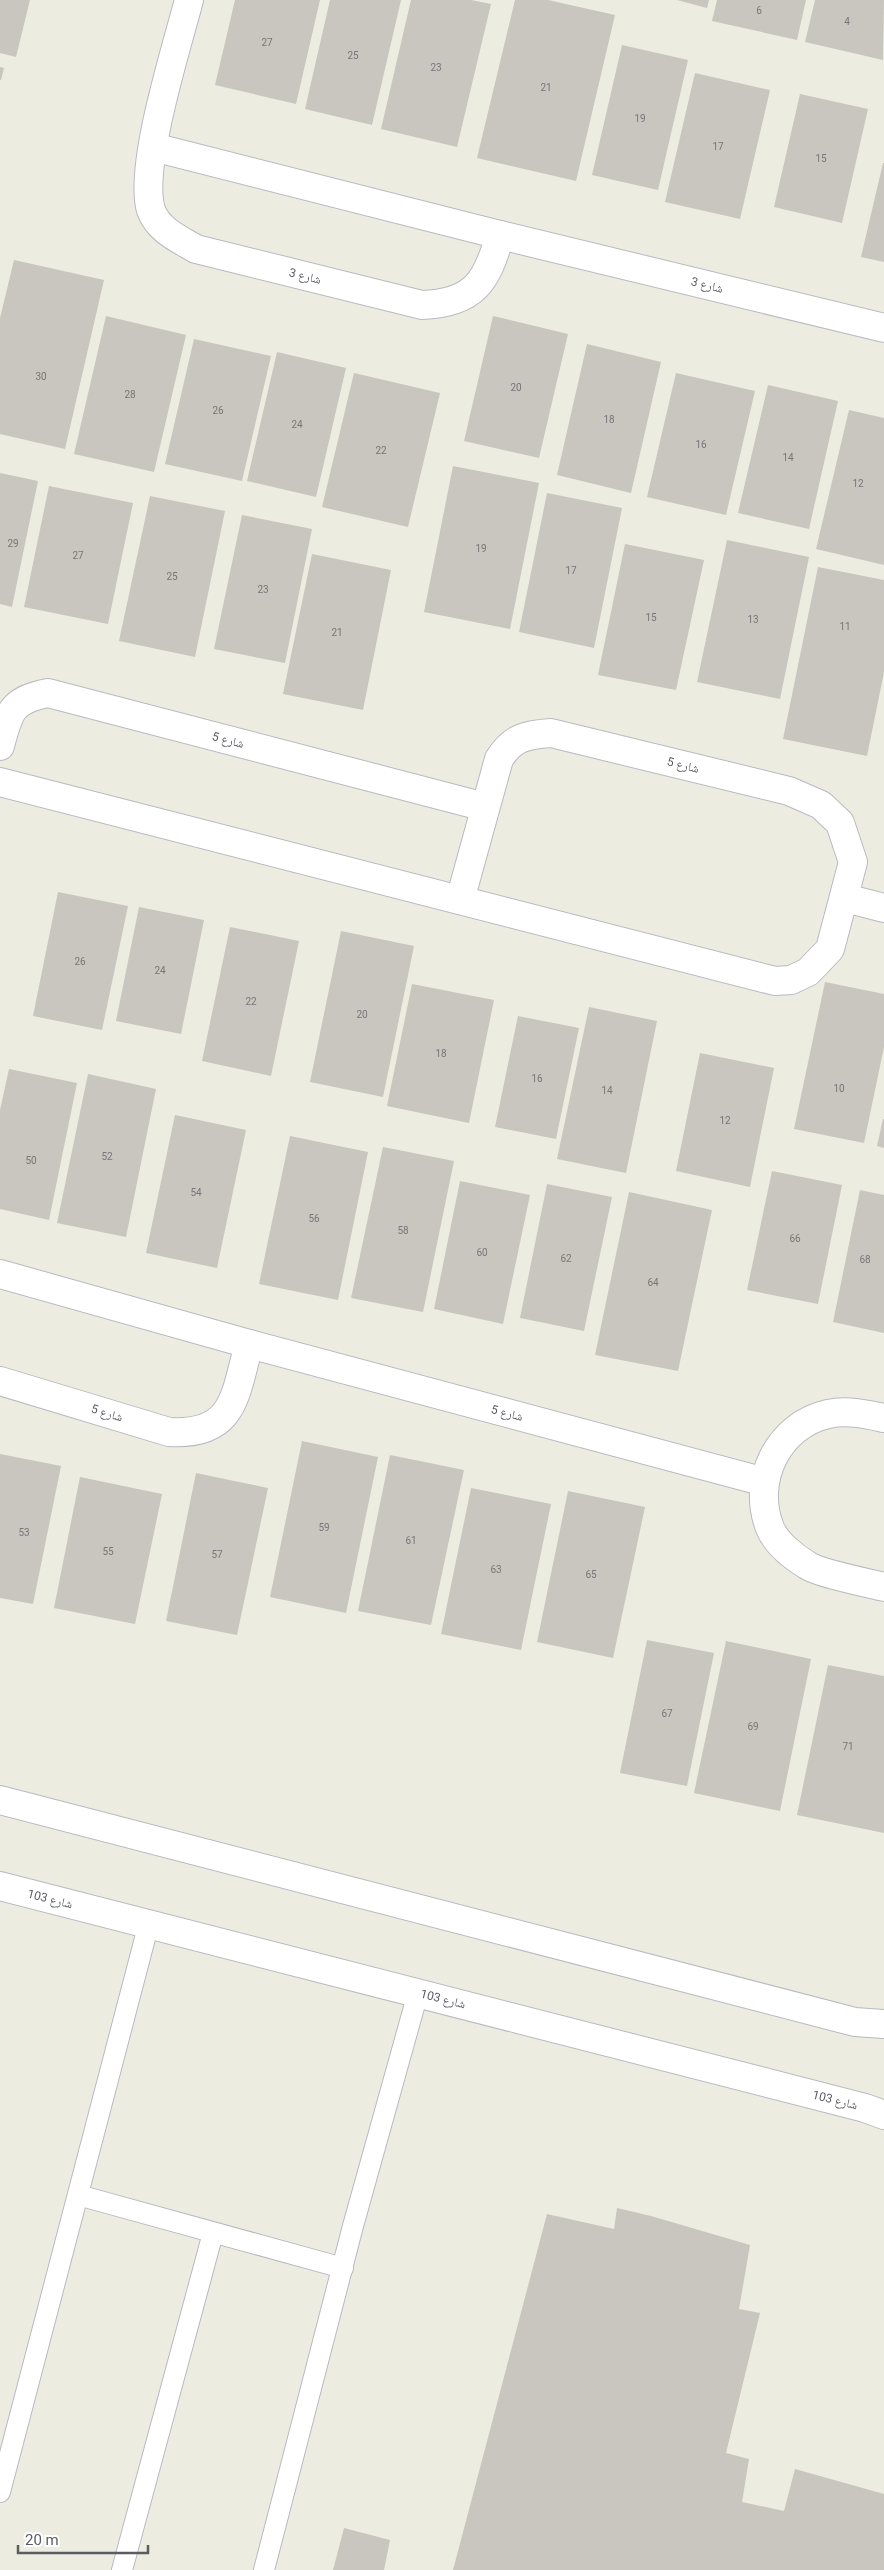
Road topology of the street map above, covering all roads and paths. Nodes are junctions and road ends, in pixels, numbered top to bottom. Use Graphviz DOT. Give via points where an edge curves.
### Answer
graph roads {
  1 [pos="189,0"];
  2 [pos="153,147"];
  3 [pos="500,235"];
  4 [pos="884,328"];
  5 [pos="0,746"];
  6 [pos="0,782"];
  7 [pos="485,807"];
  8 [pos="845,898"];
  9 [pos="460,900"];
  10 [pos="884,908"];
  11 [pos="0,1274"];
  12 [pos="249,1344"];
  13 [pos="0,1381"];
  14 [pos="884,1418"];
  15 [pos="765,1482"];
  16 [pos="884,1587"];
  17 [pos="0,1800"];
  18 [pos="0,1886"];
  19 [pos="149,1923"];
  20 [pos="418,1993"];
  21 [pos="884,2024"];
  22 [pos="884,2115"];
  23 [pos="78,2195"];
  24 [pos="213,2233"];
  25 [pos="342,2268"];
  26 [pos="0,2492"];
  27 [pos="122,2570"];
  28 [pos="264,2570"];
  1 -- 2 [label="street, شارع 3"];
  2 -- 3 [label="street, شارع 3"];
  2 -- 3 [label="street, شارع 3" via="148,186 152,211 167,233 196,249 422,305 446,304 470,292 482,280 493,260"];
  3 -- 4 [label="street, شارع 3"];
  5 -- 7 [label="street, شارع 5" via="7,718 15,707 29,697 48,693"];
  6 -- 9 [label="street, شارع 5"];
  7 -- 8 [label="street, شارع 5" via="499,759 508,745 528,735 551,733 789,791 821,805 840,823 853,862"];
  7 -- 9 [label="street, شارع 5"];
  8 -- 9 [label="street, شارع 5" via="830,949 808,972 791,980 775,981"];
  8 -- 10 [label="street"];
  11 -- 12 [label="street, شارع 5"];
  12 -- 13 [label="street, شارع 5" via="234,1400 225,1415 208,1428 191,1433 169,1432"];
  12 -- 15 [label="street, شارع 5"];
  14 -- 15 [label="street" via="857,1412 827,1414 802,1424 784,1439 772,1458"];
  15 -- 16 [label="street" via="764,1508 770,1530 782,1545 809,1567"];
  17 -- 21 [label="street" via="855,2022"];
  18 -- 19 [label="street, شارع 103"];
  19 -- 20 [label="street, شارع 103"];
  19 -- 23 [label="lane"];
  20 -- 22 [label="street, شارع 103"];
  20 -- 25 [label="lane"];
  23 -- 24 [label="lane"];
  23 -- 26 [label="lane"];
  24 -- 25 [label="lane"];
  24 -- 27 [label="lane"];
  25 -- 28 [label="lane"];
}
